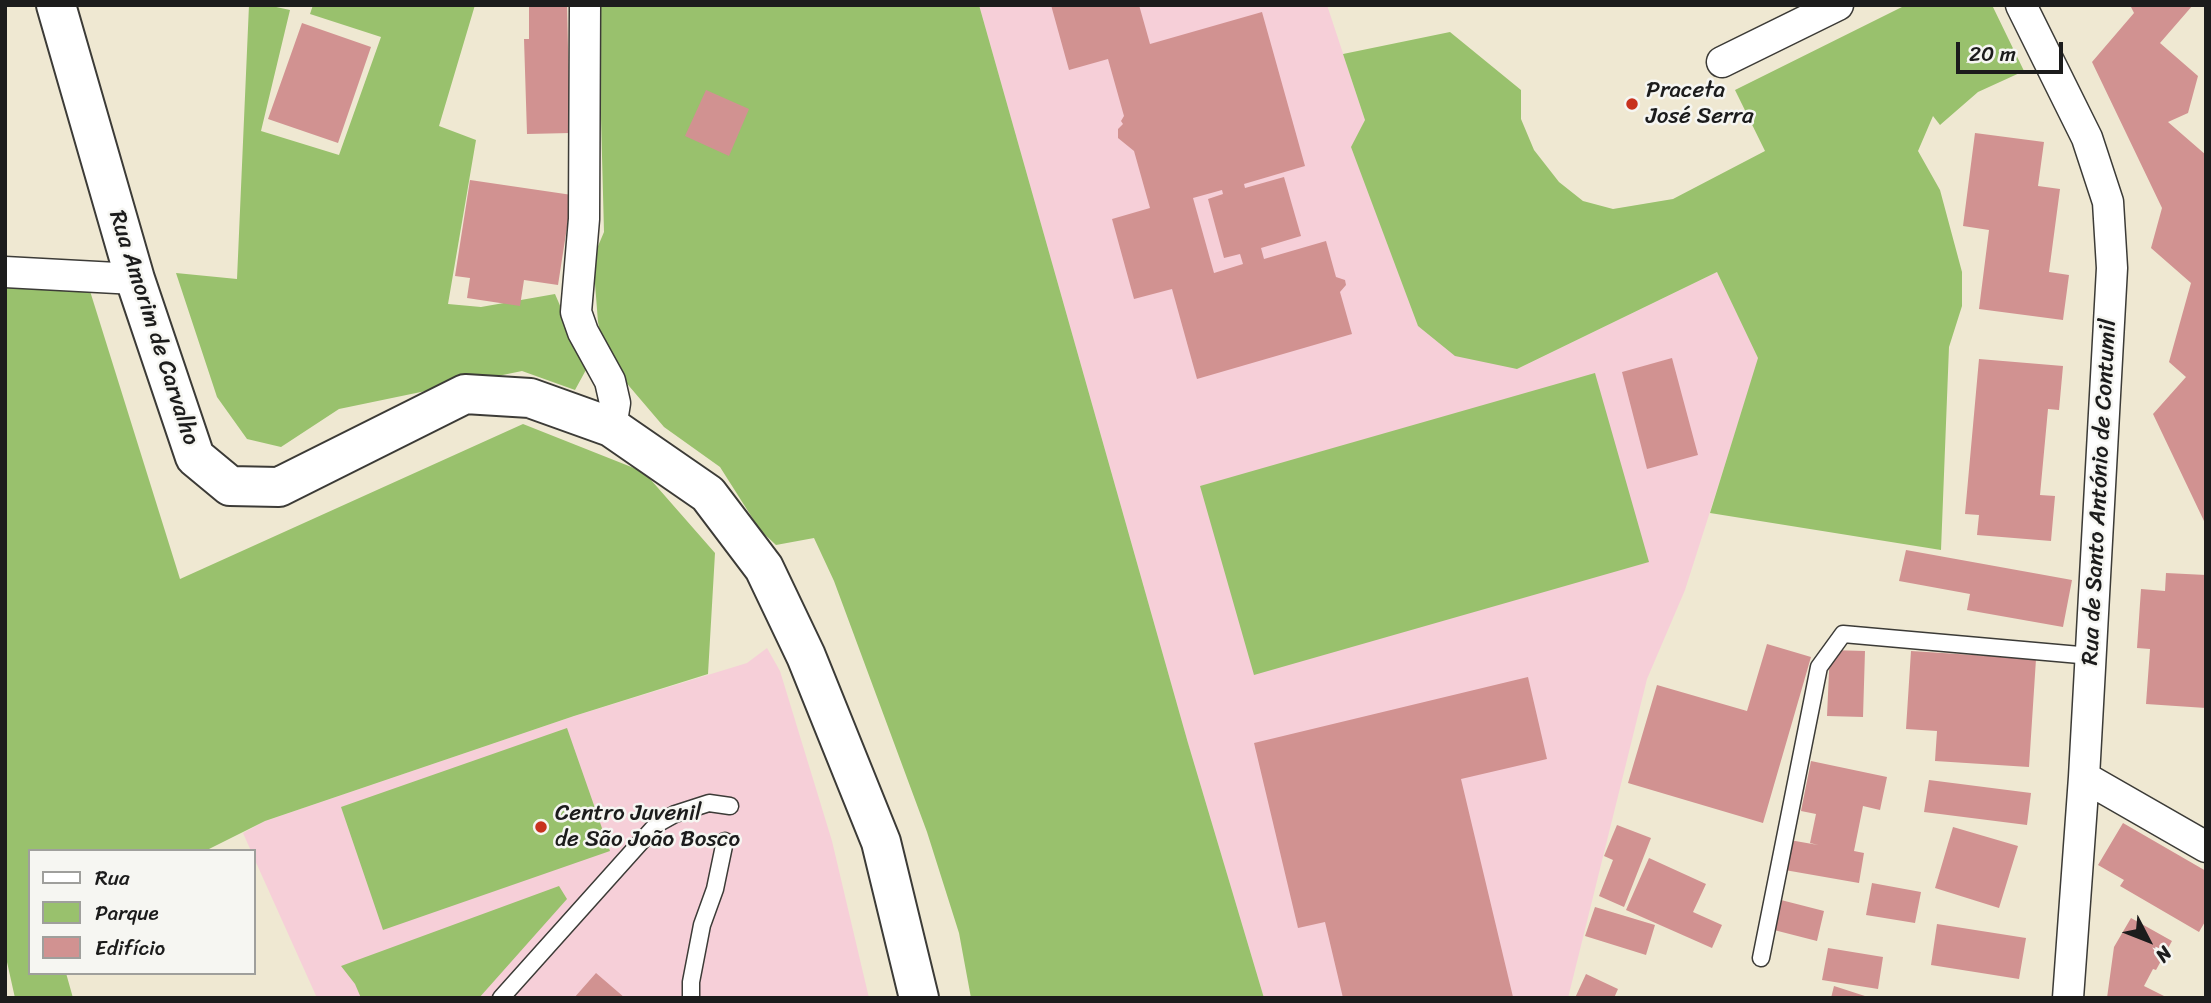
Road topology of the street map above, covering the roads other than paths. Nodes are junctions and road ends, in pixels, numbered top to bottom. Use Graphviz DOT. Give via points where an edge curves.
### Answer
graph roads {
  1 [pos="56,5"];
  2 [pos="585,5"];
  3 [pos="1838,5"];
  4 [pos="2021,5"];
  5 [pos="1722,62"];
  6 [pos="5,272"];
  7 [pos="135,279"];
  8 [pos="611,427"];
  9 [pos="2091,656"];
  10 [pos="2084,777"];
  11 [pos="730,806"];
  12 [pos="724,841"];
  13 [pos="2206,848"];
  14 [pos="1761,958"];
  15 [pos="501,998"];
  16 [pos="691,998"];
  17 [pos="919,998"];
  18 [pos="2068,998"];
  1 -- 7 [label="street, Rua Amorim de Carvalho"];
  2 -- 8 [label="street" via="584,219 576,312 610,381 615,402"];
  3 -- 5 [label="street"];
  4 -- 9 [label="street, Rua de Santo António de Contumil" via="2087,138 2108,202 2112,268"];
  6 -- 7 [label="street"];
  7 -- 8 [label="street, Rua Amorim de Carvalho" via="195,457 230,486 279,487 465,394 530,398"];
  8 -- 17 [label="street, Rua Amorim de Carvalho" via="708,494 764,568 806,656 881,842"];
  9 -- 10 [label="street, Rua de Santo António de Contumil"];
  9 -- 14 [label="lane" via="1843,634 1819,667"];
  10 -- 13 [label="street"];
  10 -- 18 [label="street, Rua de Santo António de Contumil"];
  11 -- 15 [label="lane" via="709,803 657,824"];
  12 -- 16 [label="lane" via="700,937"];
}
